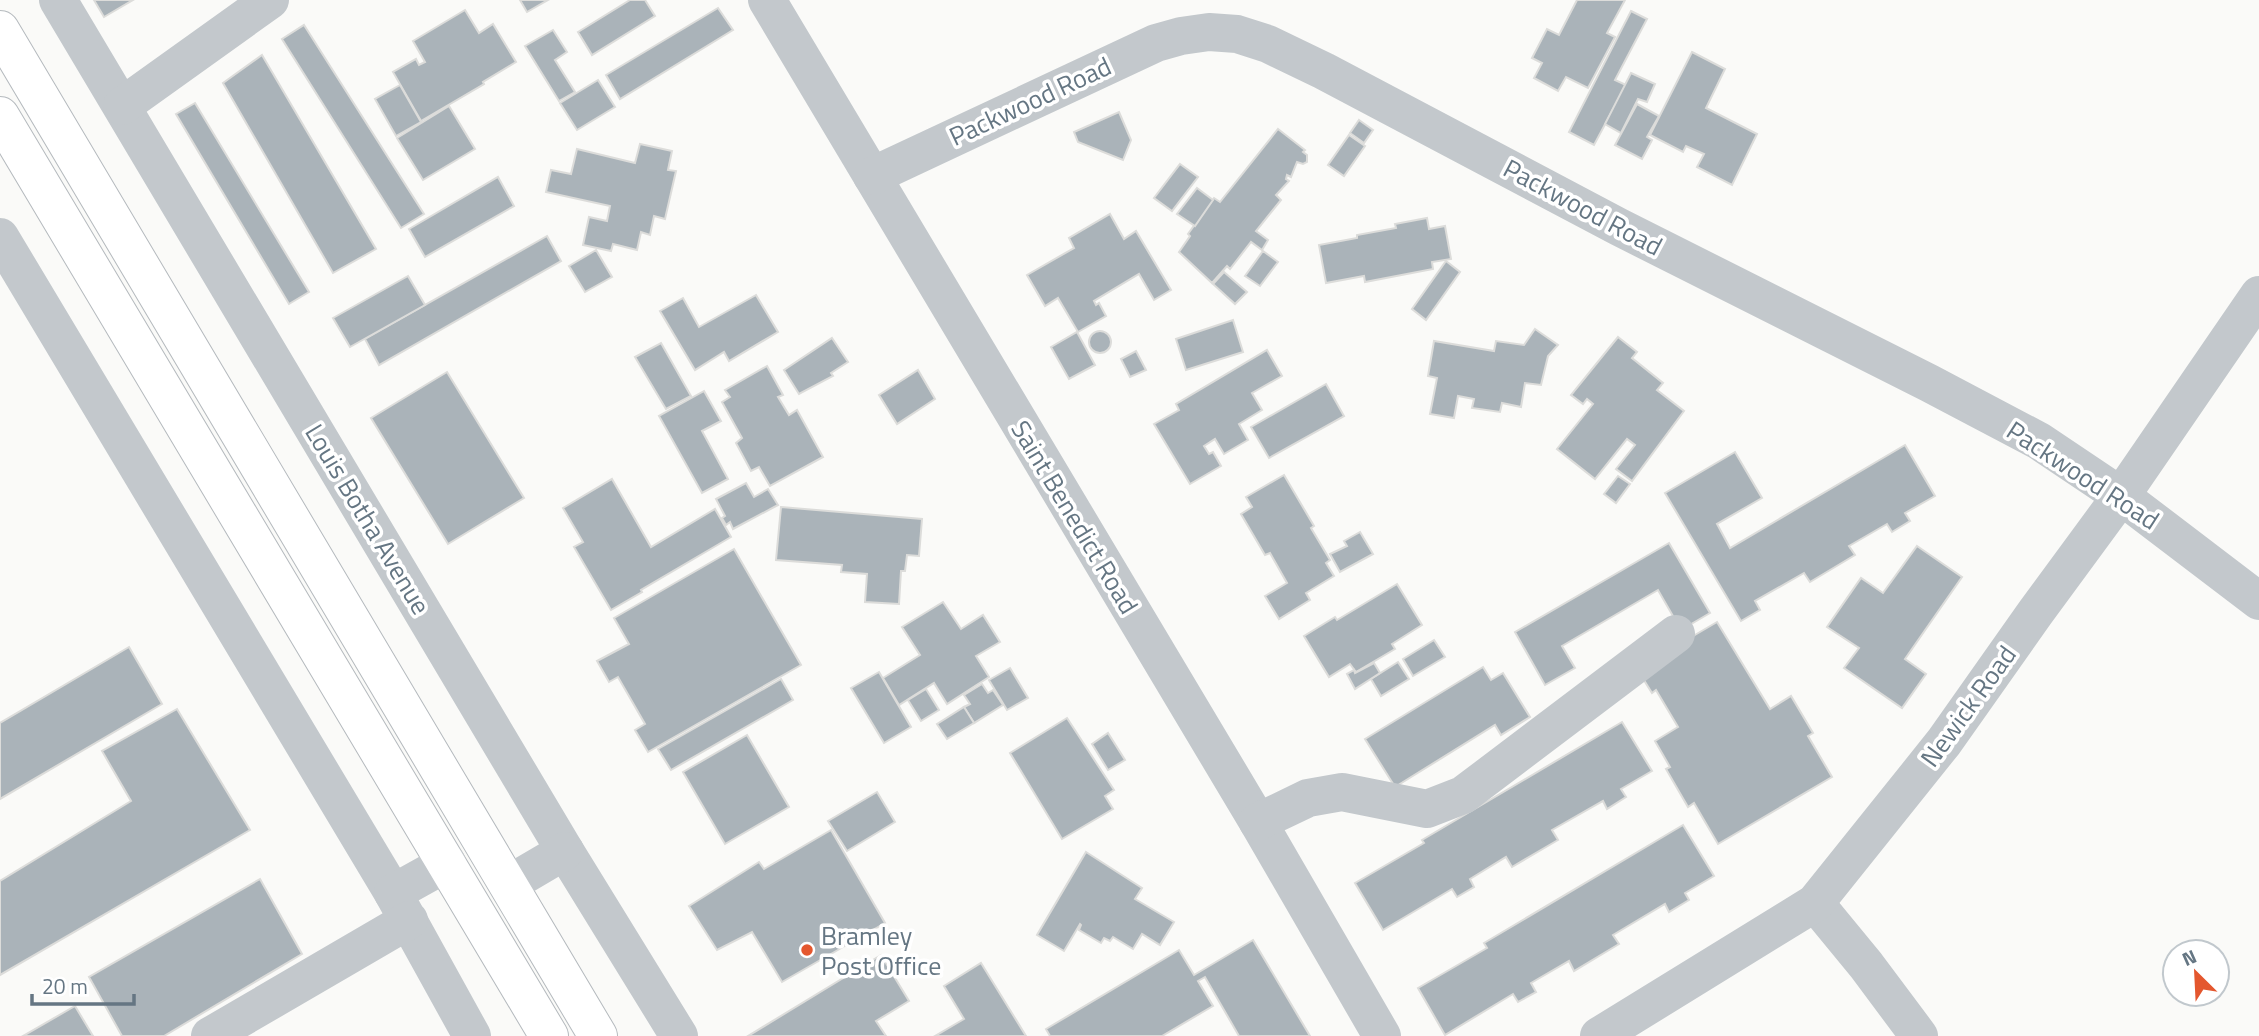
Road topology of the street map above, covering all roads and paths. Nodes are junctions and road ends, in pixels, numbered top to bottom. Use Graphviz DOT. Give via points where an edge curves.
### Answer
graph roads {
  1 [pos="58,0"];
  2 [pos="270,0"];
  3 [pos="767,0"];
  4 [pos="0,30"];
  5 [pos="122,107"];
  6 [pos="0,116"];
  7 [pos="872,176"];
  8 [pos="0,237"];
  9 [pos="2259,295"];
  10 [pos="2121,496"];
  11 [pos="2259,601"];
  12 [pos="1676,634"];
  13 [pos="1258,822"];
  14 [pos="565,851"];
  15 [pos="447,863"];
  16 [pos="509,884"];
  17 [pos="1815,903"];
  18 [pos="401,907"];
  19 [pos="210,1036"];
  20 [pos="472,1036"];
  21 [pos="549,1036"];
  22 [pos="598,1036"];
  23 [pos="679,1036"];
  24 [pos="1382,1036"];
  25 [pos="1599,1036"];
  26 [pos="1919,1036"];
  1 -- 5 [label="street, Louis Botha Avenue"];
  2 -- 5 [label="street"];
  3 -- 7 [label="street, Saint Benedict Road"];
  4 -- 16 [label="main road"];
  5 -- 14 [label="street, Louis Botha Avenue"];
  6 -- 15 [label="main road"];
  7 -- 10 [label="street, Packwood Road" via="1156,43 1209,32 1237,34 1324,71 1929,383 2039,441"];
  7 -- 13 [label="street, Saint Benedict Road"];
  8 -- 18 [label="street"];
  9 -- 10 [label="street, Newick Road"];
  10 -- 11 [label="street, Packwood Road"];
  10 -- 17 [label="street, Newick Road" via="1944,742"];
  12 -- 13 [label="street" via="1463,795 1427,809 1342,792 1308,797"];
  13 -- 24 [label="street, Saint Benedict Road"];
  14 -- 16 [label="street"];
  14 -- 23 [label="street, Louis Botha Avenue"];
  15 -- 18 [label="street"];
  15 -- 21 [label="main road"];
  16 -- 22 [label="main road"];
  17 -- 25 [label="street, Newick Road"];
  17 -- 26 [label="street"];
  18 -- 19 [label="street"];
  18 -- 20 [label="street"];
}
